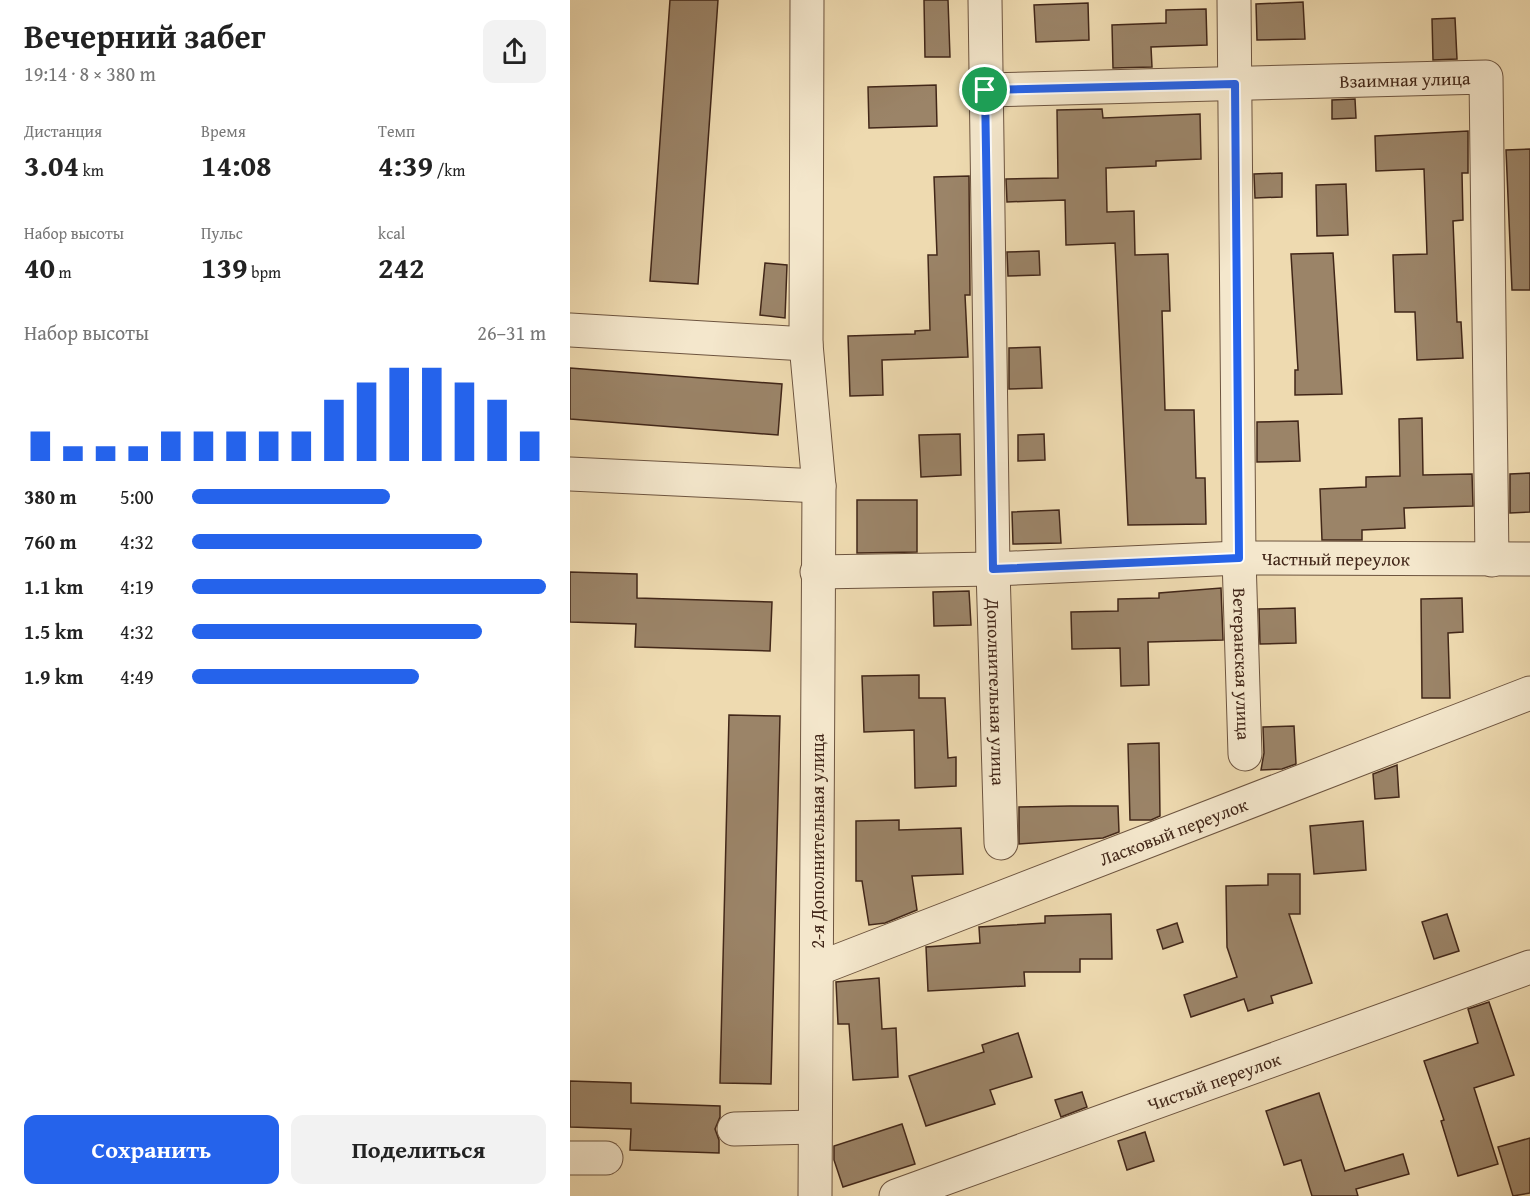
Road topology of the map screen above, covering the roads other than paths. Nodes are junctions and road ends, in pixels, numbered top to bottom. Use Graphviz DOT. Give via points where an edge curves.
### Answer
graph roads {
  1 [pos="807,0"];
  2 [pos="985,0"];
  3 [pos="1234,0"];
  4 [pos="1235,84"];
  5 [pos="985,90"];
  6 [pos="570,330"];
  7 [pos="806,344"];
  8 [pos="570,474"];
  9 [pos="819,486"];
  10 [pos="1239,558"];
  11 [pos="1530,559"];
  12 [pos="1492,560"];
  13 [pos="993,569"];
  14 [pos="817,572"];
  15 [pos="1530,693"];
  16 [pos="1245,754"];
  17 [pos="1001,843"];
  18 [pos="1530,967"];
  19 [pos="817,969"];
  20 [pos="815,1127"];
  21 [pos="734,1129"];
  22 [pos="570,1158"];
  23 [pos="606,1158"];
  24 [pos="815,1196"];
  25 [pos="896,1196"];
  1 -- 7 [label="street, 2-я Дополнительная улица"];
  2 -- 5 [label="street, Дополнительная улица"];
  3 -- 4 [label="street, Ветеранская улица"];
  4 -- 5 [label="street, Взаимная улица"];
  4 -- 10 [label="street, Ветеранская улица"];
  4 -- 12 [label="street, Взаимная улица" via="1486,76"];
  5 -- 13 [label="street, Дополнительная улица"];
  6 -- 7 [label="street"];
  7 -- 9 [label="street, 2-я Дополнительная улица"];
  8 -- 9 [label="street"];
  9 -- 14 [label="street, 2-я Дополнительная улица"];
  10 -- 12 [label="street, Частный переулок"];
  10 -- 13 [label="street, Частный переулок"];
  10 -- 16 [label="street, Ветеранская улица"];
  11 -- 12 [label="street, Частный переулок"];
  13 -- 14 [label="street, Частный переулок"];
  13 -- 17 [label="street, Дополнительная улица"];
  14 -- 19 [label="street, 2-я Дополнительная улица"];
  15 -- 19 [label="street, Ласковый переулок"];
  18 -- 25 [label="street, Чистый переулок"];
  19 -- 20 [label="street, 2-я Дополнительная улица"];
  20 -- 21 [label="street"];
  20 -- 24 [label="street, 2-я Дополнительная улица"];
  22 -- 23 [label="street"];
}
